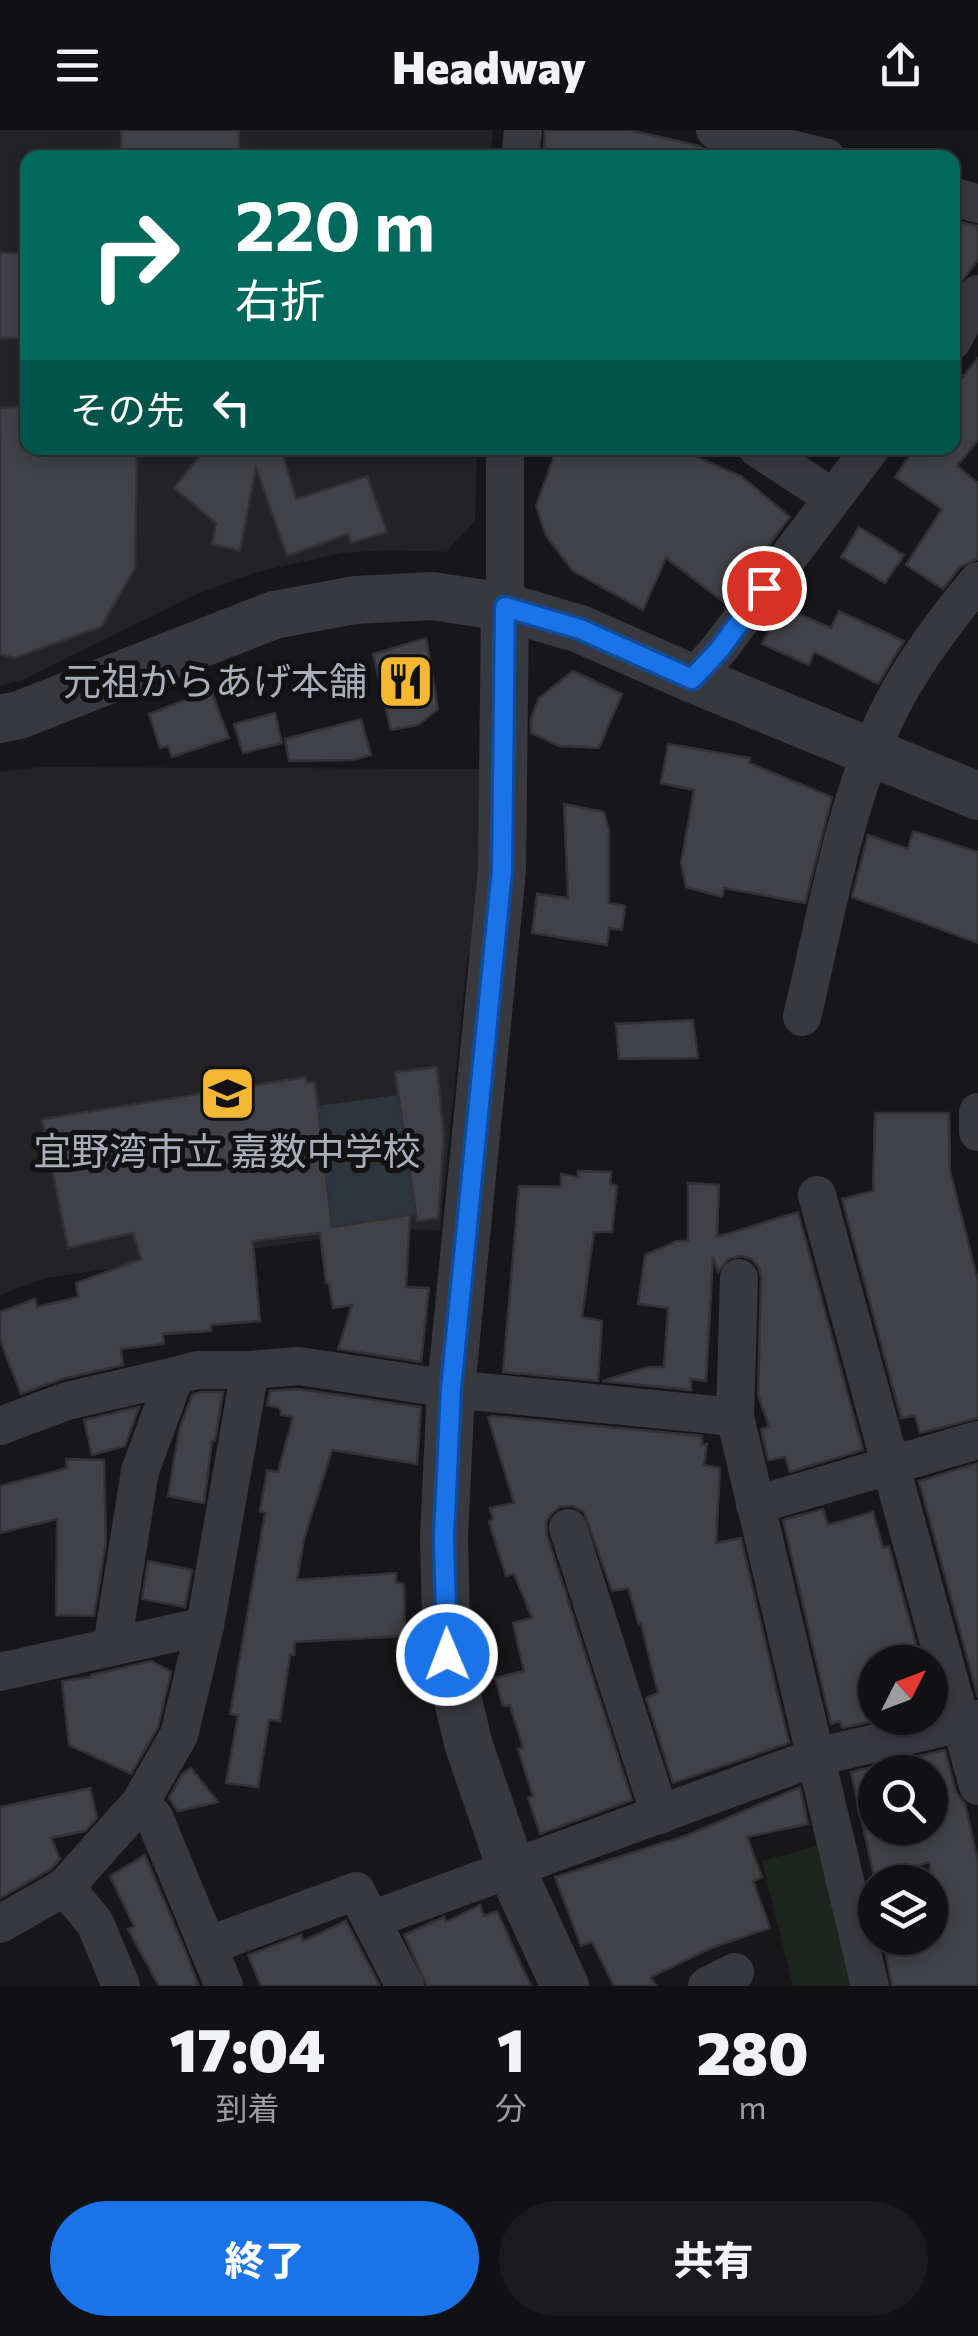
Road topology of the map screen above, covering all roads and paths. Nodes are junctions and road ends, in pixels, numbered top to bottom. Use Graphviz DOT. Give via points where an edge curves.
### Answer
graph roads {
  1 [pos="715,130"];
  2 [pos="818,147"];
  3 [pos="978,294"];
  4 [pos="960,328"];
  5 [pos="505,455"];
  6 [pos="767,455"];
  7 [pos="865,455"];
  8 [pos="832,497"];
  9 [pos="978,581"];
  10 [pos="505,607"];
  11 [pos="692,679"];
  12 [pos="0,719"];
  13 [pos="872,752"];
  14 [pos="978,796"];
  15 [pos="802,1018"];
  16 [pos="978,1112"];
  17 [pos="978,1132"];
  18 [pos="816,1195"];
  19 [pos="739,1278"];
  20 [pos="250,1370"];
  21 [pos="175,1376"];
  22 [pos="451,1389"];
  23 [pos="735,1417"];
  24 [pos="0,1426"];
  25 [pos="978,1440"];
  26 [pos="891,1464"];
  27 [pos="755,1505"];
  28 [pos="568,1528"];
  29 [pos="205,1626"];
  30 [pos="112,1646"];
  31 [pos="0,1672"];
  32 [pos="970,1720"];
  33 [pos="816,1757"];
  34 [pos="978,1786"];
  35 [pos="140,1804"];
  36 [pos="660,1815"];
  37 [pos="512,1871"];
  38 [pos="65,1886"];
  39 [pos="371,1920"];
  40 [pos="0,1924"];
  41 [pos="208,1946"];
  42 [pos="121,1986"];
  43 [pos="224,1986"];
  44 [pos="404,1986"];
  45 [pos="566,1986"];
  46 [pos="870,1986"];
  1 -- 2 [label="street"];
  3 -- 4 [label="street"];
  5 -- 10 [label="street"];
  6 -- 8 [label="street"];
  7 -- 8 [label="street"];
  8 -- 11 [label="street"];
  9 -- 13 [label="street" via="931,643"];
  10 -- 11 [label="street" via="580,629"];
  10 -- 12 [label="street" via="432,596 355,600 274,615"];
  10 -- 22 [label="street" via="502,870"];
  11 -- 13 [label="street"];
  13 -- 14 [label="street"];
  13 -- 15 [label="street"];
  16 -- 17 [label="street"];
  18 -- 26 [label="street"];
  19 -- 23 [label="street"];
  20 -- 21 [label="street"];
  20 -- 22 [label="street" via="300,1366"];
  20 -- 29 [label="street"];
  21 -- 24 [label="street" via="67,1401"];
  21 -- 30 [label="street" via="140,1471"];
  22 -- 23 [label="street"];
  22 -- 37 [label="street" via="447,1655 469,1746"];
  23 -- 27 [label="street"];
  25 -- 26 [label="street"];
  26 -- 27 [label="street"];
  26 -- 32 [label="street"];
  27 -- 33 [label="street"];
  28 -- 36 [label="street"];
  29 -- 30 [label="street"];
  29 -- 35 [label="street" via="180,1736"];
  30 -- 31 [label="street"];
  32 -- 33 [label="street"];
  32 -- 34 [label="street"];
  33 -- 36 [label="street"];
  33 -- 46 [label="street"];
  35 -- 38 [label="street"];
  35 -- 41 [label="street" via="154,1817"];
  36 -- 37 [label="street"];
  37 -- 39 [label="street"];
  37 -- 45 [label="street"];
  38 -- 40 [label="street"];
  38 -- 42 [label="street" via="96,1923"];
  39 -- 41 [label="street" via="356,1891"];
  39 -- 44 [label="street"];
  41 -- 43 [label="street"];
}
